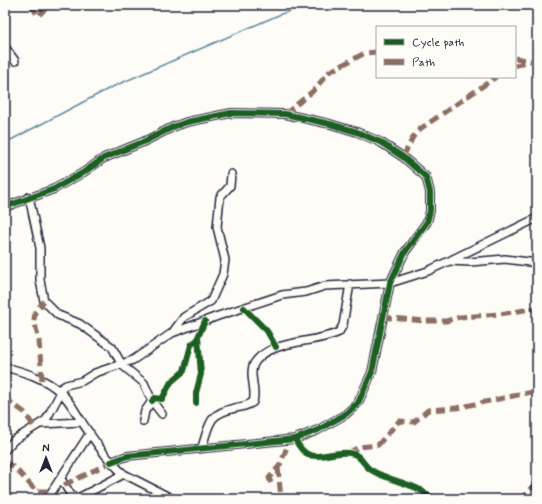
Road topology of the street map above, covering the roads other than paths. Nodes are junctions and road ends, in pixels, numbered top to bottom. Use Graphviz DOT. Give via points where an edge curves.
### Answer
graph roads {
  1 [pos="5,47"];
  2 [pos="15,61"];
  3 [pos="231,174"];
  4 [pos="29,197"];
  5 [pos="5,207"];
  6 [pos="537,218"];
  7 [pos="449,261"];
  8 [pos="537,263"];
  9 [pos="390,283"];
  10 [pos="350,284"];
  11 [pos="172,333"];
  12 [pos="122,365"];
  13 [pos="5,367"];
  14 [pos="60,391"];
  15 [pos="152,401"];
  16 [pos="162,414"];
  17 [pos="144,421"];
  18 [pos="82,422"];
  19 [pos="42,424"];
  20 [pos="90,433"];
  21 [pos="202,447"];
  22 [pos="5,450"];
  23 [pos="111,462"];
  24 [pos="124,474"];
  25 [pos="61,479"];
  26 [pos="164,497"];
  27 [pos="47,499"];
  28 [pos="173,499"];
  1 -- 2 [label="street"];
  3 -- 11 [label="street" via="230,186 220,197 217,227 225,260 224,274 210,301 184,318"];
  4 -- 5 [label="street"];
  4 -- 9 [label="street" via="54,189 104,158 186,122 231,113 259,113 285,114 330,124 380,142 417,168 429,183 431,202 427,222 405,252"];
  4 -- 12 [label="street" via="40,248 40,280 44,301 58,315 80,324 112,347"];
  6 -- 7 [label="street"];
  7 -- 8 [label="street" via="505,259"];
  7 -- 9 [label="street" via="428,271"];
  9 -- 10 [label="street"];
  9 -- 21 [label="street" via="372,372 358,403 346,414 318,430 295,439"];
  10 -- 11 [label="street" via="325,286 278,296"];
  10 -- 21 [label="street" via="343,325 339,332 323,338 276,347 264,354 252,368 252,402 219,412 214,416"];
  11 -- 12 [label="street" via="139,357"];
  12 -- 14 [label="street" via="66,385"];
  12 -- 15 [label="street" via="144,383"];
  13 -- 14 [label="street" via="28,373"];
  14 -- 18 [label="street"];
  14 -- 19 [label="street" via="49,416"];
  15 -- 16 [label="street"];
  15 -- 17 [label="street" via="145,411"];
  18 -- 19 [label="street"];
  18 -- 20 [label="street"];
  19 -- 22 [label="street" via="17,438"];
  20 -- 23 [label="street"];
  20 -- 25 [label="street"];
  21 -- 23 [label="street" via="127,456"];
  23 -- 24 [label="street"];
  24 -- 25 [label="street" via="78,498 71,495"];
  24 -- 26 [label="street"];
  25 -- 27 [label="street"];
  26 -- 28 [label="street"];
}
